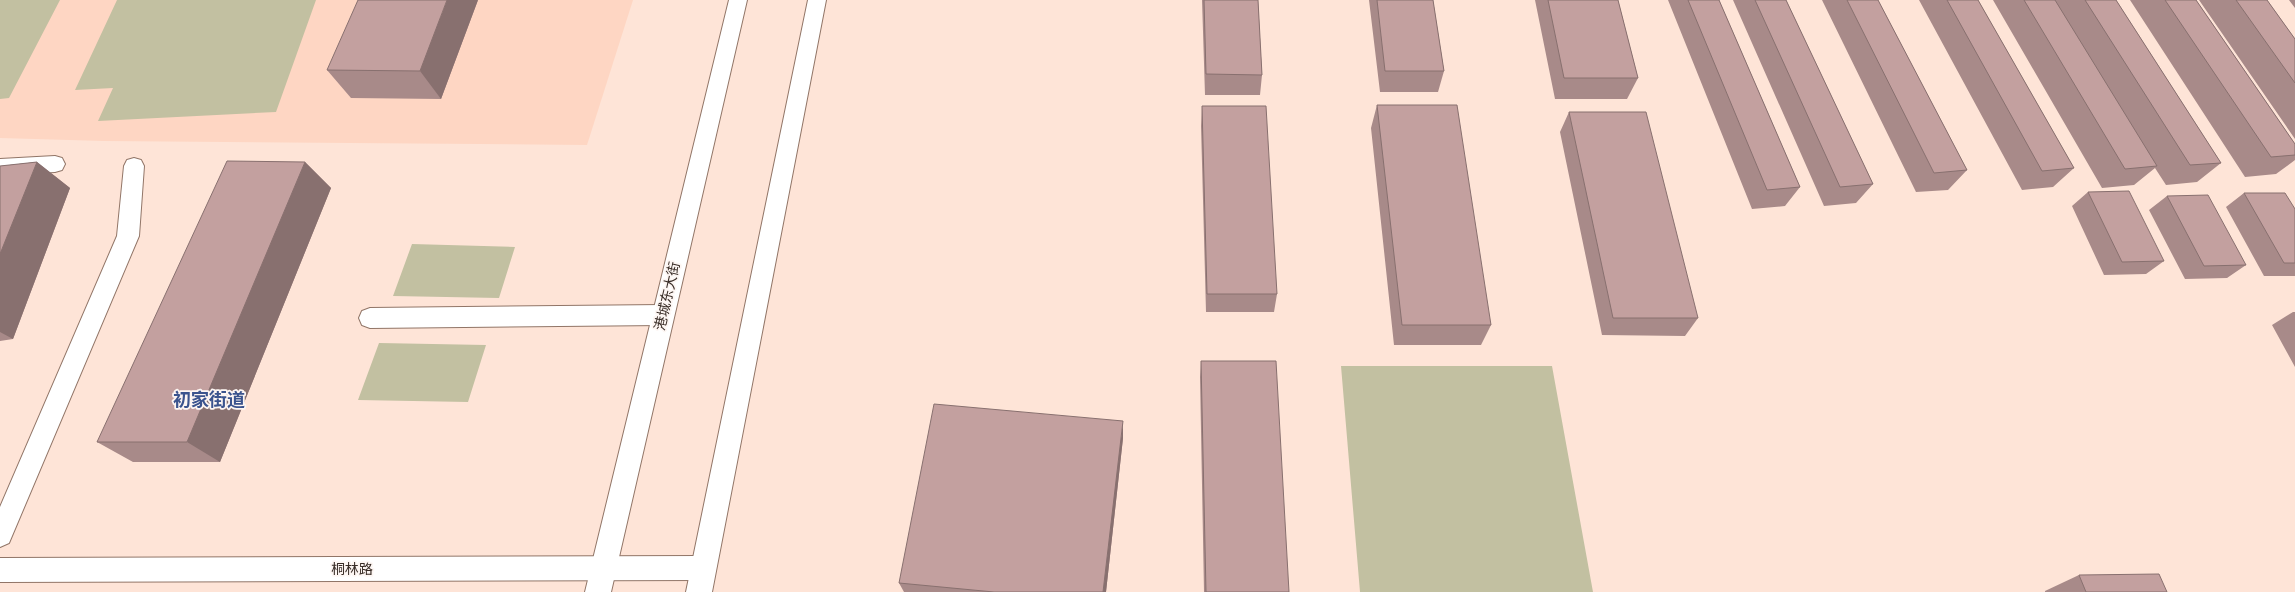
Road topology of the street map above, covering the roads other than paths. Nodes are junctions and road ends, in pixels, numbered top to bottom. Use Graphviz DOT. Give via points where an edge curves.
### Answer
graph roads {
  1 [pos="738,0"];
  2 [pos="817,0"];
  3 [pos="55,164"];
  4 [pos="134,166"];
  5 [pos="0,167"];
  6 [pos="663,315"];
  7 [pos="370,318"];
  8 [pos="0,535"];
  9 [pos="603,568"];
  10 [pos="704,568"];
  11 [pos="0,570"];
  12 [pos="598,592"];
  13 [pos="699,592"];
  1 -- 6 [label="main road, 港城东大街"];
  2 -- 10 [label="main road"];
  3 -- 5 [label="main road"];
  4 -- 8 [label="main road" via="128,236"];
  6 -- 7 [label="main road"];
  6 -- 9 [label="main road, 港城东大街"];
  9 -- 10 [label="main road, 桐林路"];
  9 -- 11 [label="main road, 桐林路"];
  9 -- 12 [label="main road, 港城东大街"];
  10 -- 13 [label="main road"];
}
